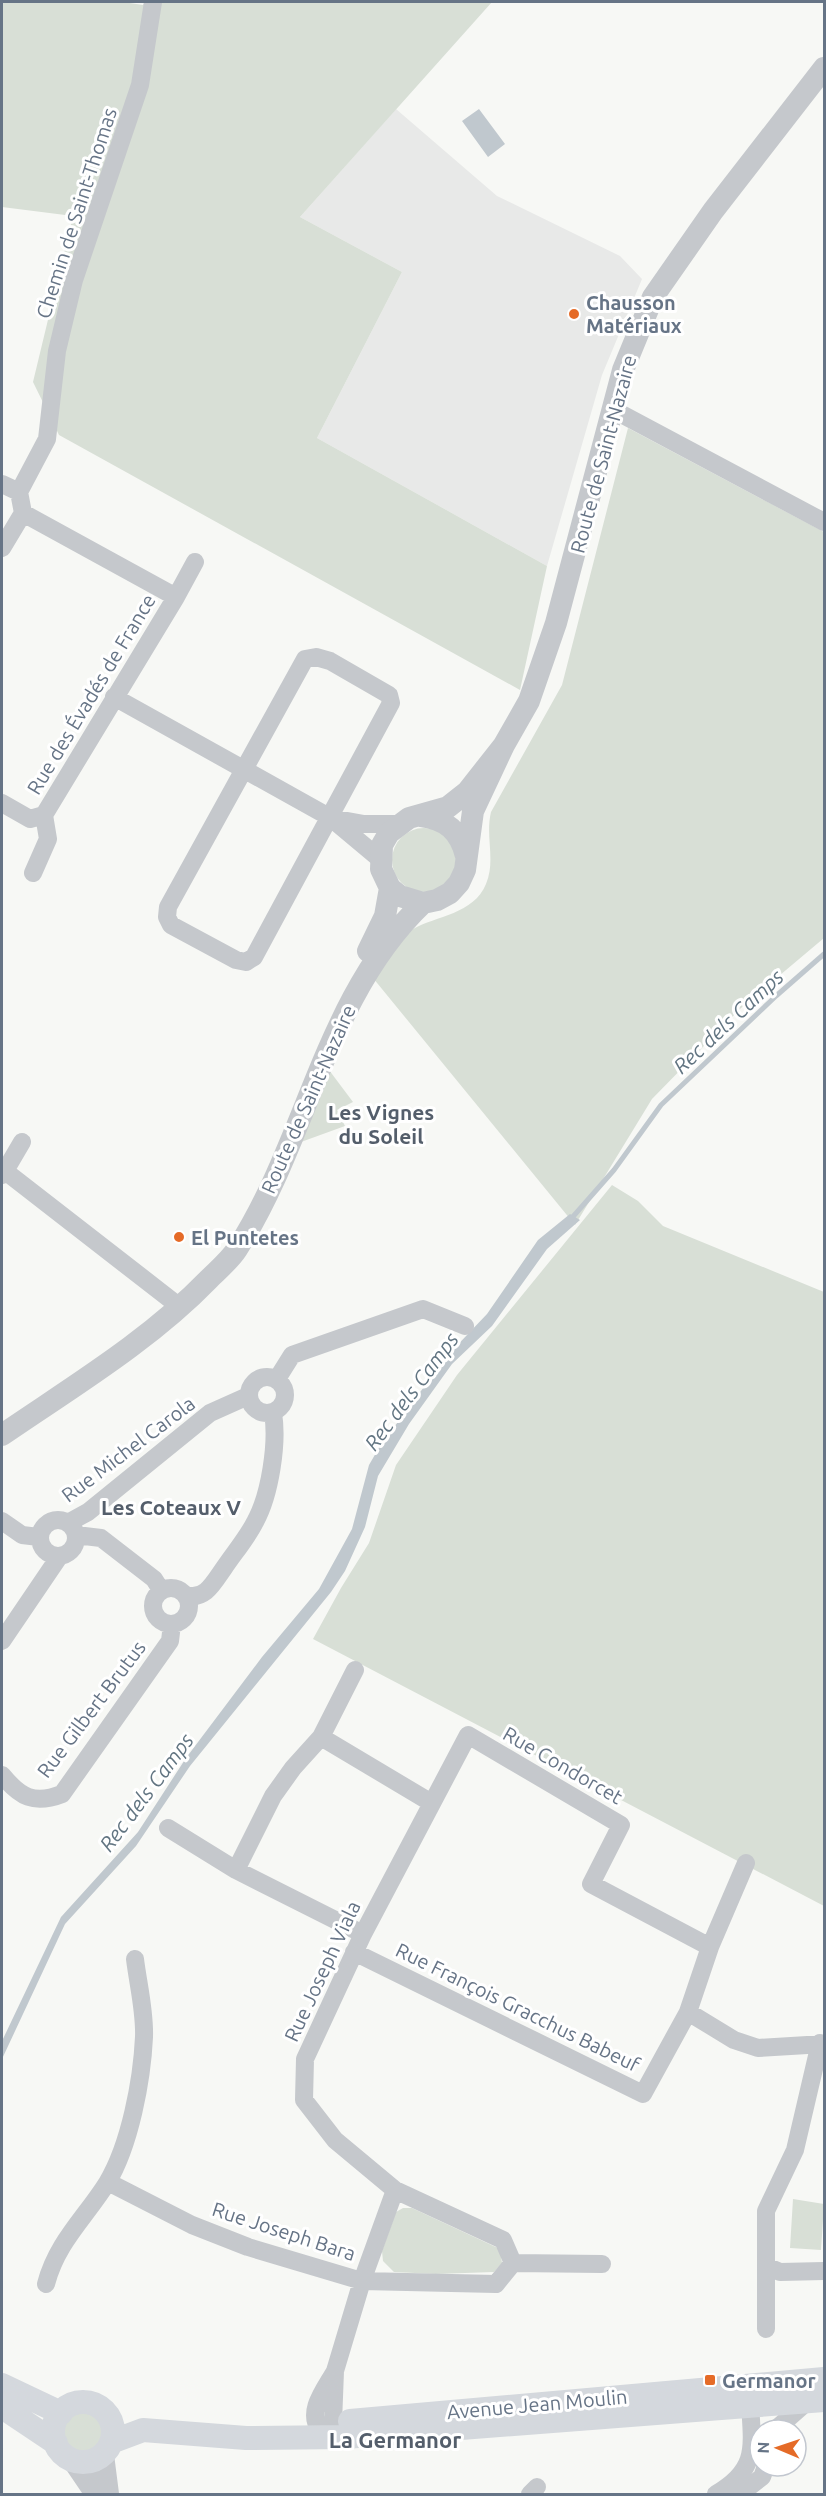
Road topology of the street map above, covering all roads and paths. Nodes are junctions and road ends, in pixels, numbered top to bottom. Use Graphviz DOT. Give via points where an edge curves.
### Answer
graph roads {
  1 [pos="153,2"];
  2 [pos="825,68"];
  3 [pos="612,410"];
  4 [pos="2,484"];
  5 [pos="19,492"];
  6 [pos="23,513"];
  7 [pos="825,522"];
  8 [pos="2,548"];
  9 [pos="195,562"];
  10 [pos="176,597"];
  11 [pos="114,697"];
  12 [pos="504,745"];
  13 [pos="243,769"];
  14 [pos="2,803"];
  15 [pos="44,815"];
  16 [pos="421,816"];
  17 [pos="331,818"];
  18 [pos="398,824"];
  19 [pos="466,855"];
  20 [pos="380,859"];
  21 [pos="33,873"];
  22 [pos="390,888"];
  23 [pos="423,903"];
  24 [pos="22,1142"];
  25 [pos="3,1173"];
  26 [pos="187,1301"];
  27 [pos="465,1326"];
  28 [pos="277,1379"];
  29 [pos="248,1396"];
  30 [pos="273,1413"];
  31 [pos="2,1435"];
  32 [pos="2,1521"];
  33 [pos="72,1529"];
  34 [pos="39,1537"];
  35 [pos="58,1557"];
  36 [pos="161,1590"];
  37 [pos="186,1595"];
  38 [pos="172,1624"];
  39 [pos="2,1641"];
  40 [pos="355,1670"];
  41 [pos="321,1737"];
  42 [pos="2,1775"];
  43 [pos="430,1802"];
  44 [pos="168,1828"];
  45 [pos="746,1863"];
  46 [pos="236,1870"];
  47 [pos="392,1880"];
  48 [pos="363,1934"];
  49 [pos="710,1947"];
  50 [pos="354,1952"];
  51 [pos="135,1959"];
  52 [pos="688,2013"];
  53 [pos="822,2044"];
  54 [pos="108,2182"];
  55 [pos="395,2190"];
  56 [pos="513,2263"];
  57 [pos="602,2264"];
  58 [pos="766,2266"];
  59 [pos="825,2271"];
  60 [pos="362,2281"];
  61 [pos="46,2284"];
  62 [pos="766,2329"];
  63 [pos="825,2379"];
  64 [pos="783,2381"];
  65 [pos="2,2385"];
  66 [pos="817,2400"];
  67 [pos="750,2405"];
  68 [pos="2,2407"];
  69 [pos="61,2413"];
  70 [pos="792,2418"];
  71 [pos="322,2430"];
  72 [pos="109,2440"];
  73 [pos="56,2443"];
  74 [pos="73,2460"];
  75 [pos="761,2478"];
  76 [pos="96,2494"];
  77 [pos="108,2494"];
  78 [pos="716,2494"];
  79 [pos="740,2494"];
  1 -- 5 [label="street, Chemin de Saint-Thomas" via="140,86 74,280 57,351 47,439"];
  2 -- 3 [label="street, Route de Saint-Nazaire" via="805,89 652,297"];
  3 -- 7 [label="street"];
  3 -- 12 [label="street, Route de Saint-Nazaire" via="556,623 529,700"];
  4 -- 5 [label="street"];
  5 -- 6 [label="street"];
  6 -- 8 [label="street"];
  6 -- 10 [label="street, Rue des Évadés de France"];
  9 -- 10 [label="street, Rue des Évadés de France"];
  10 -- 11 [label="street, Rue des Évadés de France"];
  11 -- 13 [label="street"];
  11 -- 15 [label="street, Rue des Évadés de France"];
  12 -- 16 [label="street" via="467,792 448,807"];
  12 -- 19 [label="street" via="473,811"];
  13 -- 17 [label="street"];
  13 -- 17 [label="street" via="305,659 330,661 389,695 391,703"];
  13 -- 17 [label="street" via="168,907 171,925 236,960 246,962 254,957"];
  14 -- 15 [label="street, Rue des Évadés de France" via="30,819"];
  15 -- 21 [label="street, Rue des Évadés de France" via="48,839"];
  16 -- 18 [label="street"];
  16 -- 19 [label="street" via="451,827 463,843"];
  17 -- 18 [label="street" via="364,824"];
  17 -- 20 [label="street"];
  18 -- 20 [label="street" via="382,845"];
  19 -- 23 [label="street" via="459,883 444,897"];
  20 -- 22 [label="street"];
  22 -- 23 [label="street" via="400,896"];
  22 -- 26 [label="street, Route de Saint-Nazaire" via="376,937 335,1010 256,1194 232,1238"];
  23 -- 26 [label="street, Route de Saint-Nazaire" via="393,934 349,1003 260,1208 236,1251"];
  24 -- 25 [label="street"];
  25 -- 26 [label="street"];
  26 -- 31 [label="street, Route de Saint-Nazaire"];
  27 -- 28 [label="street" via="423,1309 292,1356"];
  28 -- 29 [label="street" via="261,1377"];
  28 -- 30 [label="street" via="285,1397 284,1404"];
  29 -- 30 [label="street" via="254,1408"];
  29 -- 33 [label="street, Rue Michel Carola" via="210,1413"];
  30 -- 37 [label="street" via="277,1434 256,1521 207,1592"];
  32 -- 34 [label="street" via="22,1535"];
  33 -- 34 [label="street" via="53,1521 46,1524"];
  33 -- 35 [label="street" via="72,1550"];
  33 -- 36 [label="street" via="101,1538 154,1579"];
  34 -- 35 [label="street" via="45,1551"];
  35 -- 39 [label="street"];
  36 -- 37 [label="street" via="175,1588"];
  36 -- 38 [label="street" via="154,1611 157,1618"];
  37 -- 38 [label="street" via="187,1614"];
  38 -- 42 [label="street, Rue Gilbert Brutus" via="170,1641 62,1794 49,1799 16,1793"];
  40 -- 41 [label="street"];
  41 -- 43 [label="street"];
  41 -- 46 [label="street" via="273,1796"];
  43 -- 47 [label="street, Rue Condorcet"];
  43 -- 49 [label="street, Rue Condorcet" via="468,1735 621,1825 591,1884"];
  44 -- 46 [label="street"];
  45 -- 49 [label="street"];
  46 -- 48 [label="street"];
  47 -- 48 [label="street, Rue Joseph Viala"];
  48 -- 50 [label="street, Rue Joseph Viala"];
  49 -- 52 [label="street"];
  50 -- 52 [label="street, Rue François Gracchus Babeuf" via="643,2094"];
  50 -- 55 [label="street, Rue Joseph Viala" via="305,2060 304,2100 335,2140"];
  51 -- 54 [label="street" via="144,2036 138,2088"];
  52 -- 53 [label="street" via="734,2040 758,2048"];
  53 -- 58 [label="street" via="795,2150 766,2211"];
  54 -- 60 [label="street, Rue Joseph Bara" via="192,2225 248,2247"];
  54 -- 61 [label="street" via="52,2261"];
  55 -- 56 [label="street, Rue Joseph Viala" via="503,2240"];
  55 -- 60 [label="street"];
  56 -- 57 [label="street"];
  56 -- 60 [label="street" via="496,2284"];
  58 -- 59 [label="street" via="780,2272"];
  58 -- 62 [label="street"];
  60 -- 71 [label="street, Rue Joseph Bara"];
  63 -- 64 [label="main road, Avenue Jean Moulin"];
  64 -- 67 [label="main road"];
  64 -- 71 [label="main road, Avenue Jean Moulin"];
  65 -- 69 [label="main road"];
  66 -- 67 [label="main road, Avenue Jean Moulin"];
  66 -- 70 [label="street"];
  67 -- 71 [label="main road, Avenue Jean Moulin"];
  67 -- 78 [label="street" via="753,2448 747,2468 733,2484"];
  68 -- 73 [label="main road"];
  69 -- 72 [label="main road" via="74,2403 90,2402 104,2410"];
  69 -- 73 [label="main road" via="54,2430"];
  71 -- 72 [label="main road, Avenue Jean Moulin" via="141,2416"];
  72 -- 74 [label="main road" via="89,2461"];
  72 -- 77 [label="street"];
  73 -- 74 [label="main road"];
  74 -- 76 [label="street"];
  75 -- 79 [label="street"];
}
